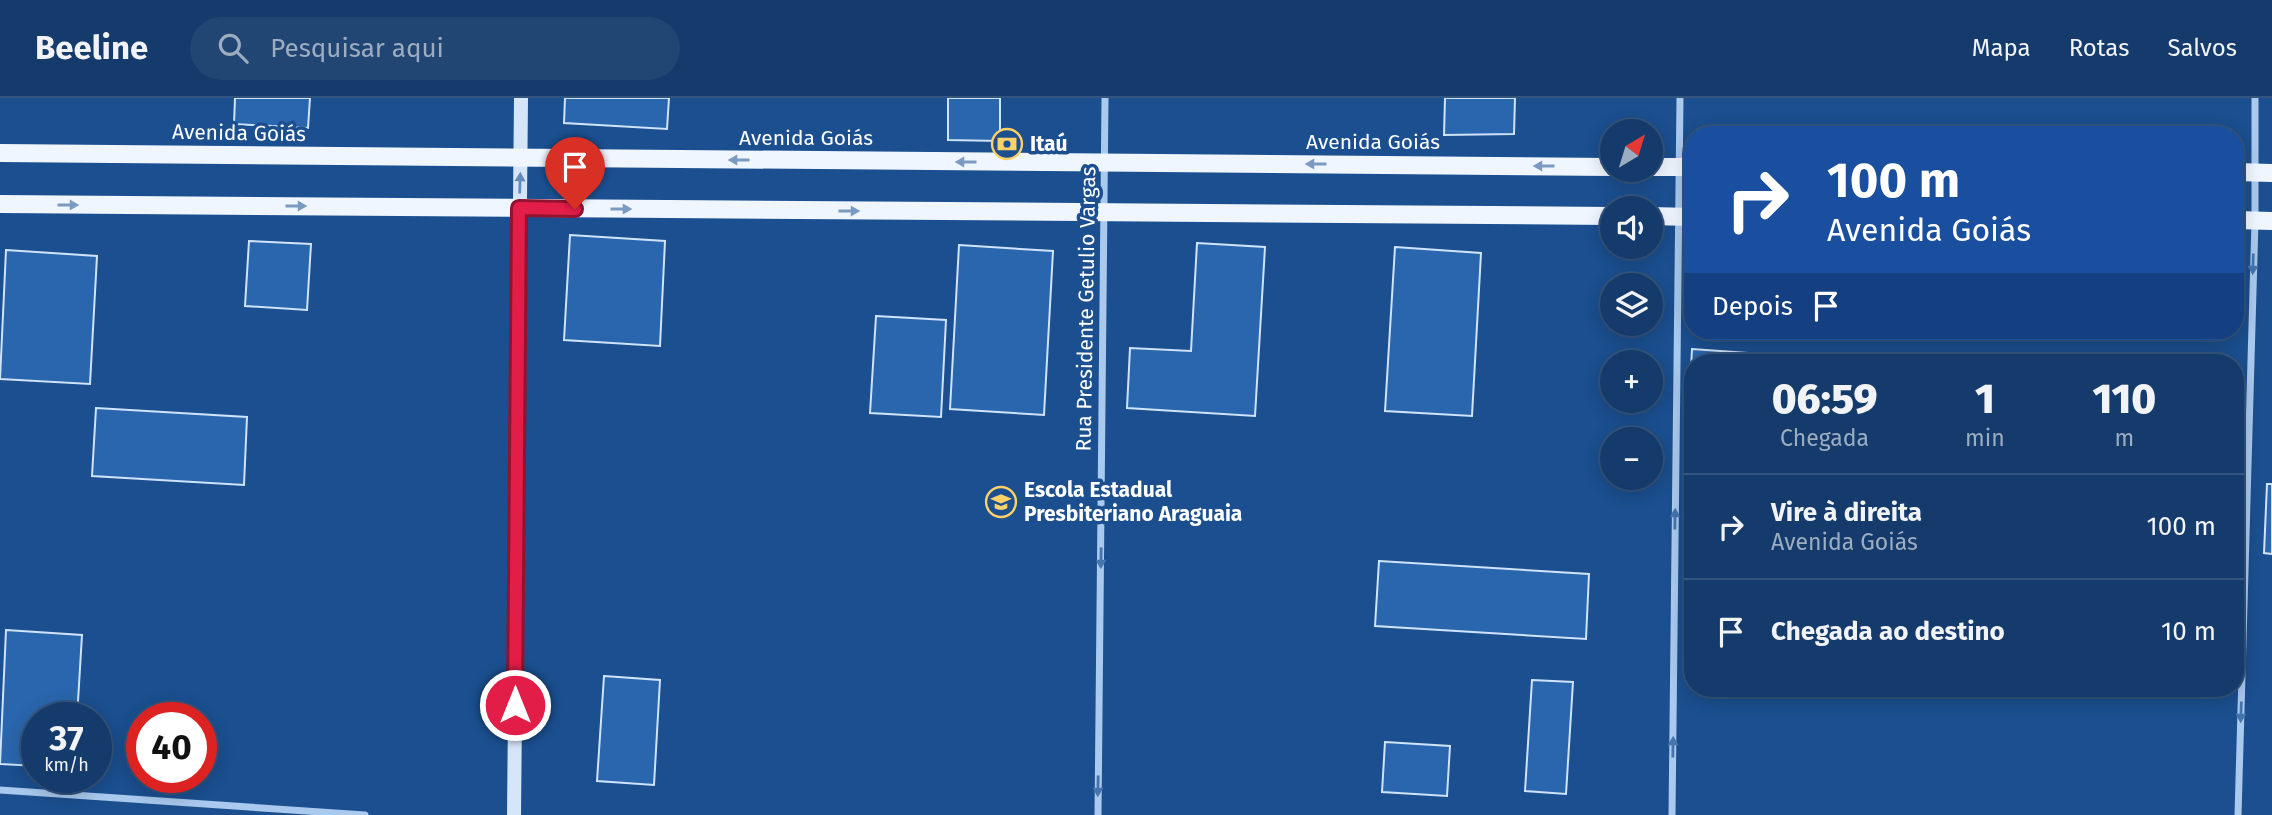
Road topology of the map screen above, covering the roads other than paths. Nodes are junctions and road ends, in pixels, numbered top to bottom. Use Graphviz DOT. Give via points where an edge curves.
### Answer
graph roads {
  1 [pos="521,98"];
  2 [pos="1105,98"];
  3 [pos="1680,98"];
  4 [pos="2255,98"];
  5 [pos="1684,144"];
  6 [pos="0,153"];
  7 [pos="521,159"];
  8 [pos="1104,163"];
  9 [pos="1600,167"];
  10 [pos="1663,167"];
  11 [pos="1684,167"];
  12 [pos="2244,172"];
  13 [pos="2263,173"];
  14 [pos="0,204"];
  15 [pos="519,208"];
  16 [pos="1104,213"];
  17 [pos="1600,216"];
  18 [pos="1663,216"];
  19 [pos="1684,217"];
  20 [pos="2244,220"];
  21 [pos="2263,221"];
  22 [pos="1684,302"];
  23 [pos="2244,672"];
  24 [pos="2243,697"];
  25 [pos="0,790"];
  26 [pos="365,815"];
  27 [pos="514,815"];
  28 [pos="1098,815"];
  29 [pos="1672,815"];
  30 [pos="2238,815"];
  1 -- 7 [label="street"];
  2 -- 8 [label="street, Rua Presidente Getulio Vargas"];
  3 -- 5 [label="street"];
  4 -- 13 [label="street"];
  6 -- 7 [label="main road, Avenida Goiás"];
  8 -- 7 [label="main road, Avenida Goiás, one-way"];
  15 -- 7 [label="street, one-way"];
  9 -- 8 [label="main road, Avenida Goiás, one-way"];
  8 -- 16 [label="street, Rua Presidente Getulio Vargas"];
  10 -- 11 [label="main road"];
  12 -- 13 [label="main road"];
  13 -- 21 [label="street"];
  14 -- 15 [label="main road, one-way"];
  15 -- 16 [label="main road, one-way"];
  15 -- 27 [label="street"];
  16 -- 17 [label="main road"];
  16 -- 28 [label="street, Rua Presidente Getulio Vargas, one-way"];
  18 -- 19 [label="main road"];
  20 -- 21 [label="main road"];
  21 -- 23 [label="street, one-way"];
  29 -- 22 [label="street, one-way"];
  24 -- 30 [label="street, one-way"];
  25 -- 26 [label="street"];
}
